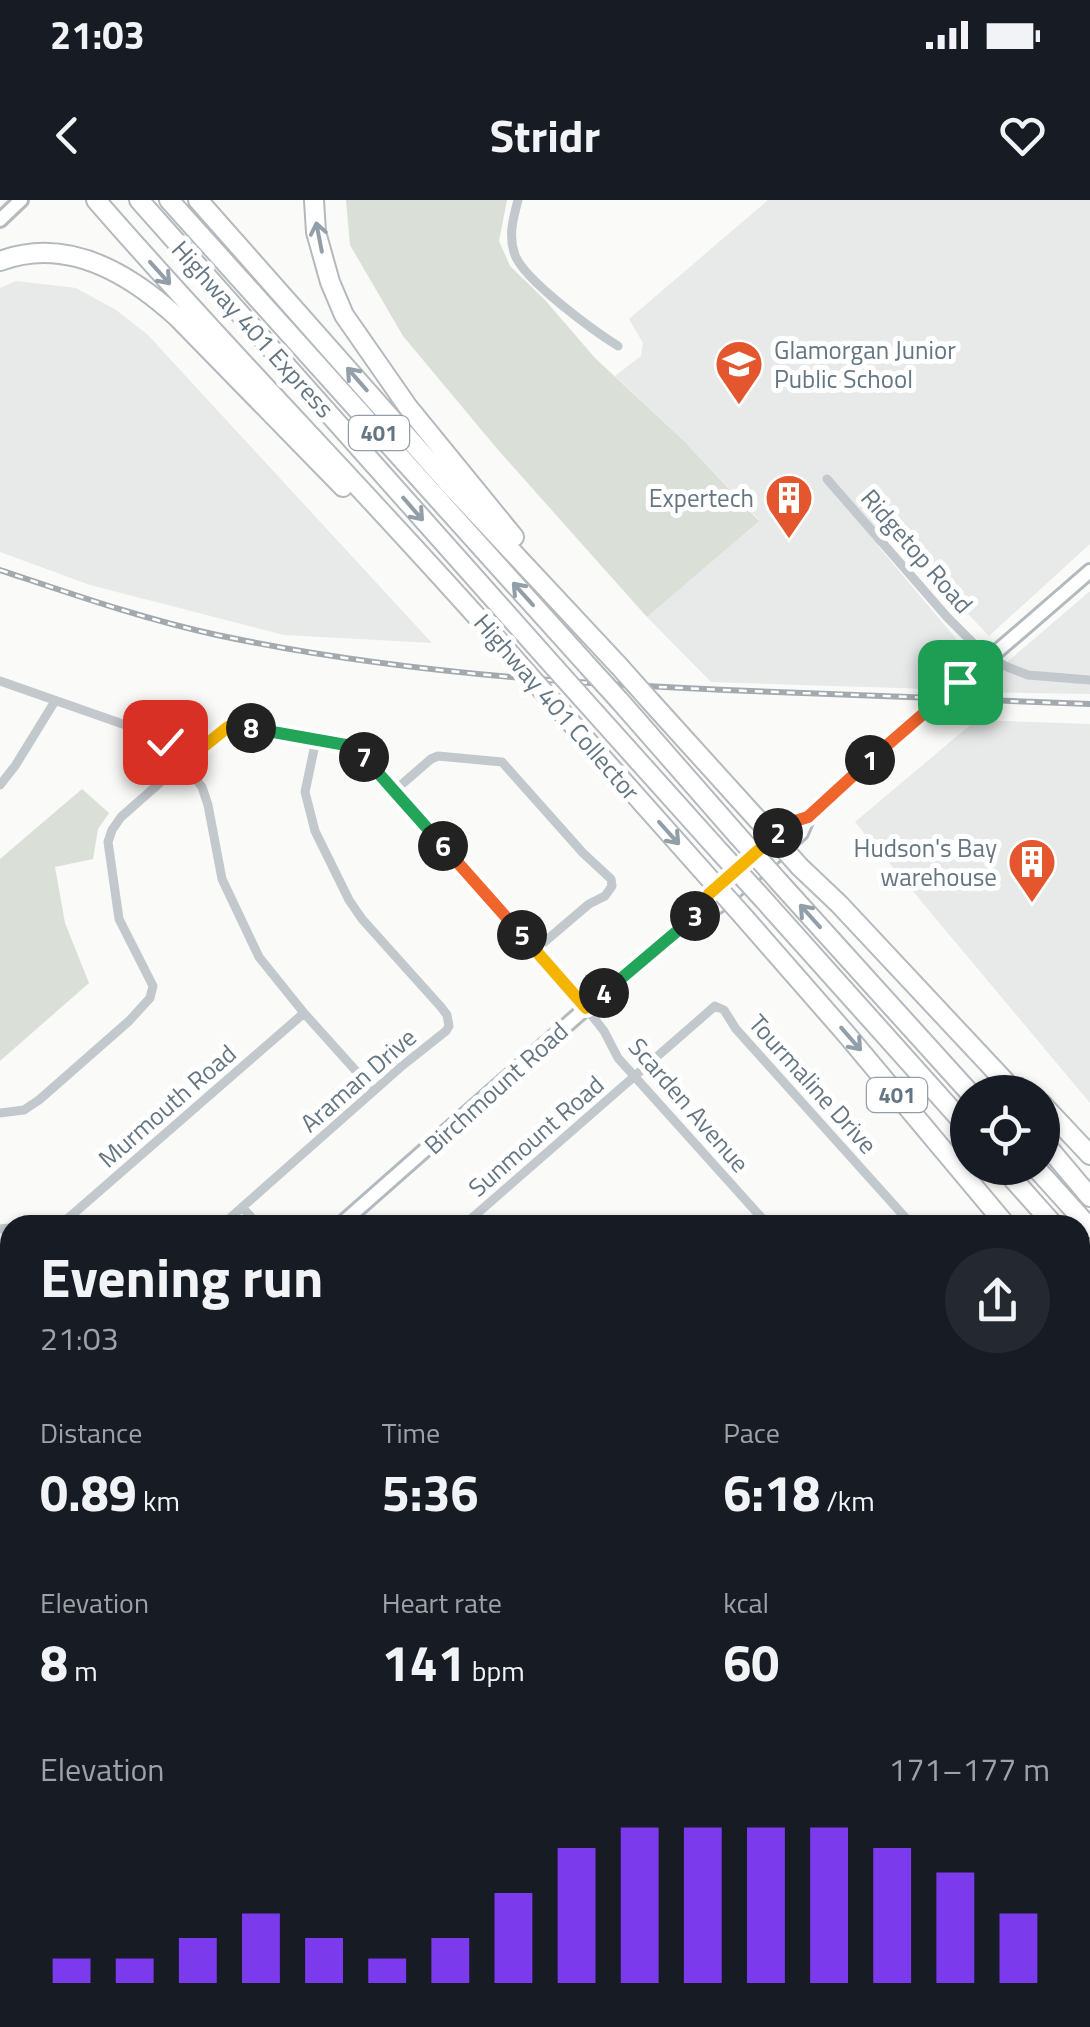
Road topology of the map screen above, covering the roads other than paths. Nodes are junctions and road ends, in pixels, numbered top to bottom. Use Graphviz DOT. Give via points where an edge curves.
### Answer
graph roads {
  1 [pos="21,200"];
  2 [pos="94,200"];
  3 [pos="139,200"];
  4 [pos="168,200"];
  5 [pos="198,200"];
  6 [pos="314,200"];
  7 [pos="518,200"];
  8 [pos="0,220"];
  9 [pos="0,260"];
  10 [pos="618,346"];
  11 [pos="827,478"];
  12 [pos="1090,570"];
  13 [pos="456,592"];
  14 [pos="616,662"];
  15 [pos="1090,680"];
  16 [pos="0,681"];
  17 [pos="54,702"];
  18 [pos="316,740"];
  19 [pos="183,763"];
  20 [pos="0,785"];
  21 [pos="394,791"];
  22 [pos="839,904"];
  23 [pos="535,950"];
  24 [pos="586,1008"];
  25 [pos="304,1012"];
  26 [pos="954,1075"];
  27 [pos="986,1075"];
  28 [pos="999,1075"];
  29 [pos="1013,1075"];
  30 [pos="634,1076"];
  31 [pos="374,1091"];
  32 [pos="950,1108"];
  33 [pos="0,1113"];
  34 [pos="1060,1124"];
  35 [pos="1060,1141"];
  36 [pos="1090,1156"];
  37 [pos="1060,1161"];
  38 [pos="1090,1172"];
  39 [pos="1018,1185"];
  40 [pos="1051,1185"];
  41 [pos="1090,1196"];
  42 [pos="242,1207"];
  43 [pos="72,1215"];
  44 [pos="233,1215"];
  45 [pos="249,1215"];
  46 [pos="351,1215"];
  47 [pos="475,1215"];
  48 [pos="759,1215"];
  49 [pos="903,1215"];
  50 [pos="998,1215"];
  51 [pos="1045,1215"];
  52 [pos="1078,1215"];
  1 -- 8 [label="main road"];
  2 -- 13 [label="highway, Highway 401 Collector / 401, one-way"];
  3 -- 32 [label="highway, Highway 401 Express / 401, one-way, bridge"];
  26 -- 4 [label="highway, Highway 401 Express / 401, one-way, bridge"];
  14 -- 5 [label="highway, 401, one-way"];
  14 -- 6 [label="highway, one-way" via="362,344 330,282"];
  7 -- 10 [label="street" via="511,233 518,262"];
  9 -- 13 [label="highway" via="64,254 96,263 153,295 431,575"];
  11 -- 15 [label="street, Ridgetop Road" via="980,650 1028,675"];
  12 -- 24 [label="main road, Birchmount Road, bridge" via="898,734 774,858"];
  13 -- 50 [label="highway, Highway 401 Collector / 401, one-way, bridge"];
  14 -- 22 [label="highway, 401, bridge"];
  16 -- 17 [label="street"];
  17 -- 19 [label="street" via="159,738"];
  17 -- 20 [label="street"];
  18 -- 19 [label="street, Scarden Avenue" via="234,726"];
  18 -- 21 [label="street, Scarden Avenue" via="357,750"];
  18 -- 31 [label="street, Araman Drive" via="305,792 315,831 352,905 449,1020 446,1031"];
  19 -- 25 [label="street" via="206,794 227,893 260,957"];
  19 -- 33 [label="street, Scarden Avenue" via="120,817 108,842 119,919 153,986 150,998 39,1100"];
  21 -- 23 [label="street, Scarden Avenue"];
  21 -- 23 [label="street" via="438,756 502,762 610,879 610,890"];
  22 -- 27 [label="highway"];
  22 -- 28 [label="highway, 401"];
  22 -- 29 [label="highway"];
  23 -- 24 [label="street, Scarden Avenue"];
  24 -- 30 [label="street, Scarden Avenue"];
  24 -- 46 [label="main road, Birchmount Road"];
  25 -- 31 [label="street"];
  25 -- 43 [label="street, Murmouth Road"];
  30 -- 47 [label="street, Sunmount Road"];
  30 -- 48 [label="street, Scarden Avenue"];
  30 -- 49 [label="street, Tourmaline Drive" via="707,1010 720,1007"];
  31 -- 42 [label="street, Araman Drive"];
  34 -- 36 [label="highway"];
  35 -- 38 [label="highway"];
  37 -- 41 [label="highway"];
  39 -- 51 [label="highway"];
  40 -- 52 [label="highway"];
  42 -- 44 [label="street, Araman Drive"];
  42 -- 45 [label="street"];
}
